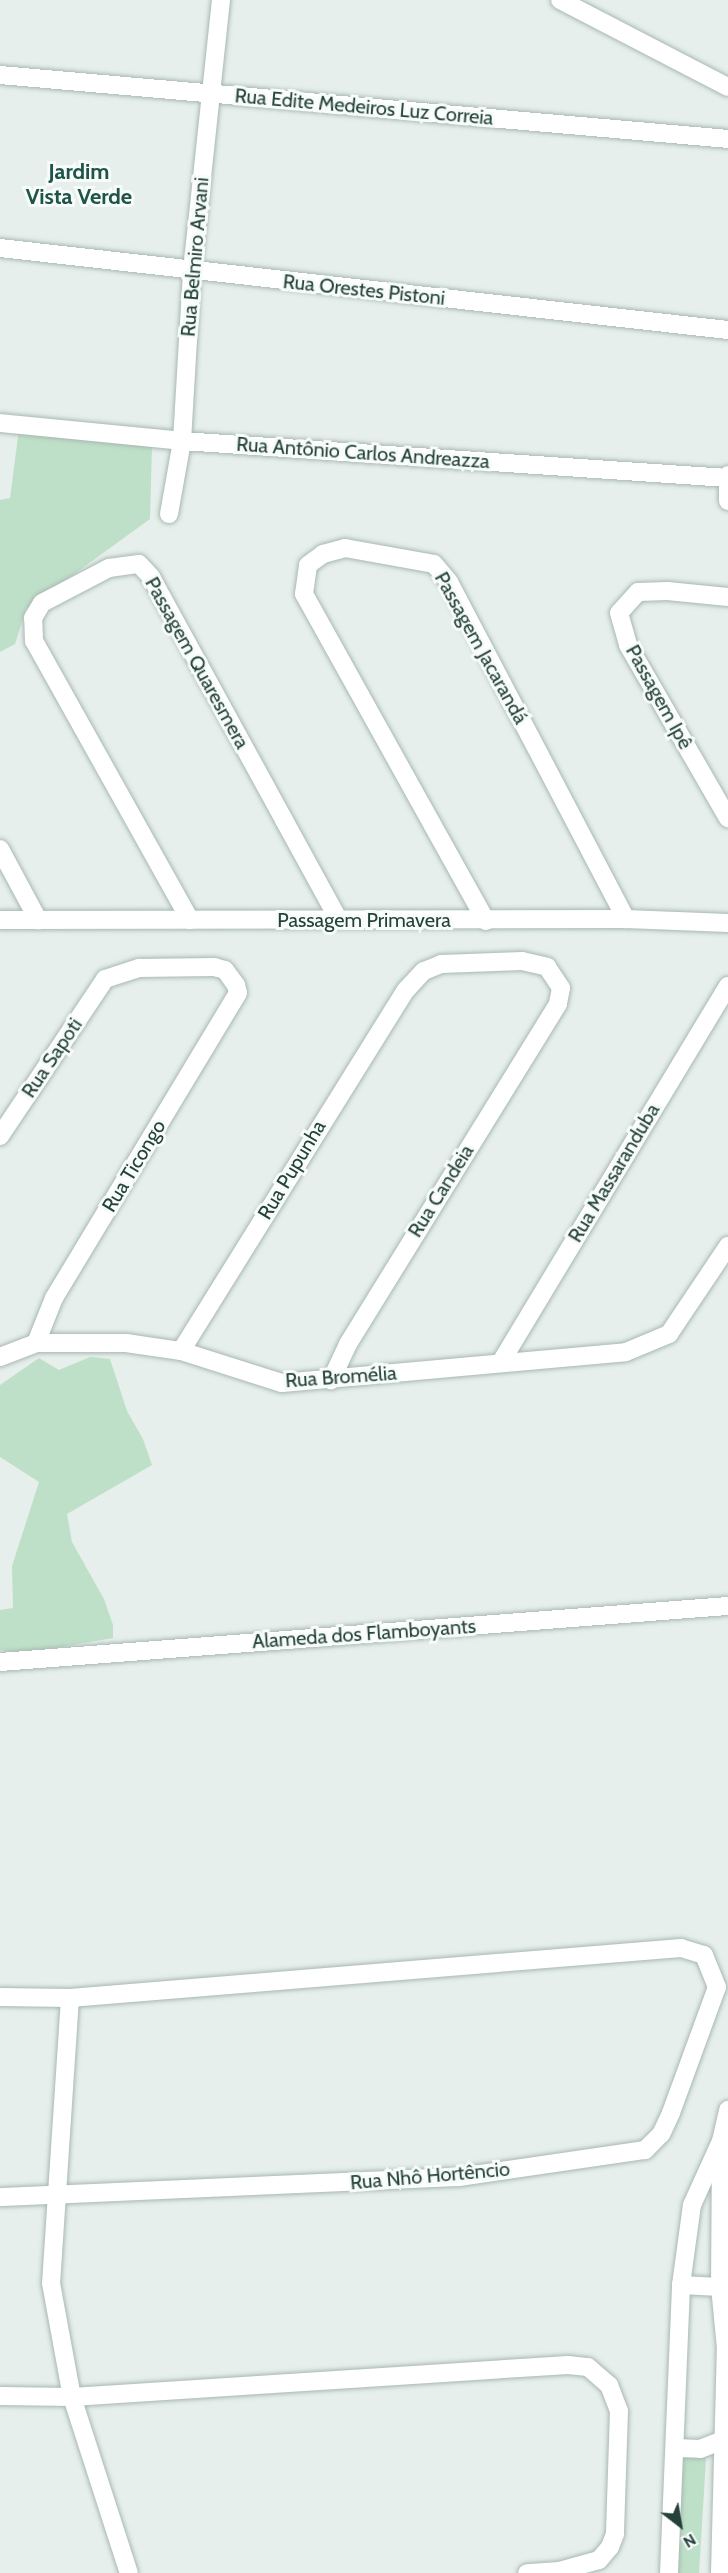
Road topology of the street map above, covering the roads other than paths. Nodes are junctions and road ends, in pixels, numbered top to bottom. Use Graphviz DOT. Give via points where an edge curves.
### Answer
graph roads {
  1 [pos="221,0"];
  2 [pos="560,0"];
  3 [pos="0,75"];
  4 [pos="728,87"];
  5 [pos="210,94"];
  6 [pos="726,135"];
  7 [pos="0,248"];
  8 [pos="192,271"];
  9 [pos="728,330"];
  10 [pos="0,423"];
  11 [pos="182,441"];
  12 [pos="728,476"];
  13 [pos="728,501"];
  14 [pos="169,514"];
  15 [pos="728,597"];
  16 [pos="728,818"];
  17 [pos="0,849"];
  18 [pos="626,919"];
  19 [pos="0,920"];
  20 [pos="38,920"];
  21 [pos="190,920"];
  22 [pos="339,920"];
  23 [pos="486,921"];
  24 [pos="728,923"];
  25 [pos="105,979"];
  26 [pos="728,986"];
  27 [pos="558,1004"];
  28 [pos="0,1136"];
  29 [pos="728,1246"];
  30 [pos="36,1343"];
  31 [pos="181,1351"];
  32 [pos="0,1357"];
  33 [pos="501,1362"];
  34 [pos="331,1380"];
  35 [pos="728,1606"];
  36 [pos="0,1662"];
  37 [pos="0,1997"];
  38 [pos="70,1998"];
  39 [pos="728,2110"];
  40 [pos="721,2141"];
  41 [pos="56,2196"];
  42 [pos="0,2197"];
  43 [pos="681,2285"];
  44 [pos="720,2287"];
  45 [pos="727,2348"];
  46 [pos="0,2396"];
  47 [pos="72,2397"];
  48 [pos="726,2439"];
  49 [pos="675,2448"];
  50 [pos="129,2573"];
  51 [pos="527,2573"];
  52 [pos="669,2573"];
  53 [pos="720,2573"];
  1 -- 5 [label="street, Rua Belmiro Arvani"];
  2 -- 4 [label="street"];
  3 -- 5 [label="street, Rua Edite Medeiros Luz Correia"];
  5 -- 6 [label="street, Rua Edite Medeiros Luz Correia"];
  5 -- 8 [label="street, Rua Belmiro Arvani"];
  7 -- 8 [label="street, Rua Orestes Pistoni"];
  8 -- 9 [label="street, Rua Orestes Pistoni"];
  8 -- 11 [label="street, Rua Belmiro Arvani"];
  10 -- 11 [label="street, Rua Antônio Carlos Andreazza"];
  11 -- 12 [label="street, Rua Antônio Carlos Andreazza"];
  11 -- 14 [label="street, Rua Belmiro Arvani"];
  12 -- 13 [label="street"];
  15 -- 16 [label="street, Passagem Ipê" via="638,592 619,613 628,645"];
  17 -- 20 [label="street"];
  18 -- 23 [label="street, Passagem Primavera"];
  18 -- 23 [label="street, Passagem Jacarandá" via="442,573 434,564 380,553 345,548 323,554 308,565 304,594"];
  18 -- 24 [label="street, Passagem Primavera"];
  19 -- 20 [label="street, Passagem Primavera"];
  20 -- 21 [label="street, Passagem Primavera"];
  21 -- 22 [label="street, Passagem Primavera"];
  21 -- 22 [label="street, Passagem Quaresmera" via="34,641 33,618 42,603 109,568 139,564 151,577"];
  22 -- 23 [label="street, Passagem Primavera"];
  25 -- 28 [label="street, Rua Sapoti"];
  25 -- 30 [label="street, Rua Ticongo" via="139,968 214,967 225,970 238,993 54,1298"];
  26 -- 33 [label="street, Rua Massaranduba"];
  27 -- 31 [label="street, Rua Pupunha" via="561,988 547,967 522,961 441,964 424,971 406,990"];
  27 -- 34 [label="street, Rua Candeia" via="360,1324"];
  29 -- 33 [label="street, Rua Bromélia" via="680,1322 655,1342 626,1352"];
  30 -- 31 [label="street, Rua Bromélia" via="126,1342"];
  30 -- 32 [label="street, Rua Bromélia"];
  31 -- 34 [label="street, Rua Bromélia" via="282,1383"];
  33 -- 34 [label="street, Rua Bromélia"];
  35 -- 36 [label="street, Alameda dos Flamboyants"];
  37 -- 38 [label="street"];
  38 -- 41 [label="street"];
  38 -- 41 [label="street, Rua Nhô Hortêncio" via="681,1948 704,1955 717,1987 661,2134 645,2150 459,2177"];
  39 -- 40 [label="street"];
  40 -- 43 [label="street" via="692,2205"];
  40 -- 44 [label="street"];
  41 -- 42 [label="street, Rua Nhô Hortêncio"];
  41 -- 47 [label="street" via="51,2283"];
  43 -- 44 [label="street"];
  43 -- 49 [label="street"];
  44 -- 45 [label="street"];
  45 -- 48 [label="street"];
  46 -- 47 [label="street"];
  47 -- 50 [label="street"];
  47 -- 51 [label="street" via="588,2367 609,2385 619,2411 615,2534 599,2560 559,2571"];
  48 -- 49 [label="street" via="700,2449"];
  48 -- 53 [label="street"];
  49 -- 52 [label="street"];
}
